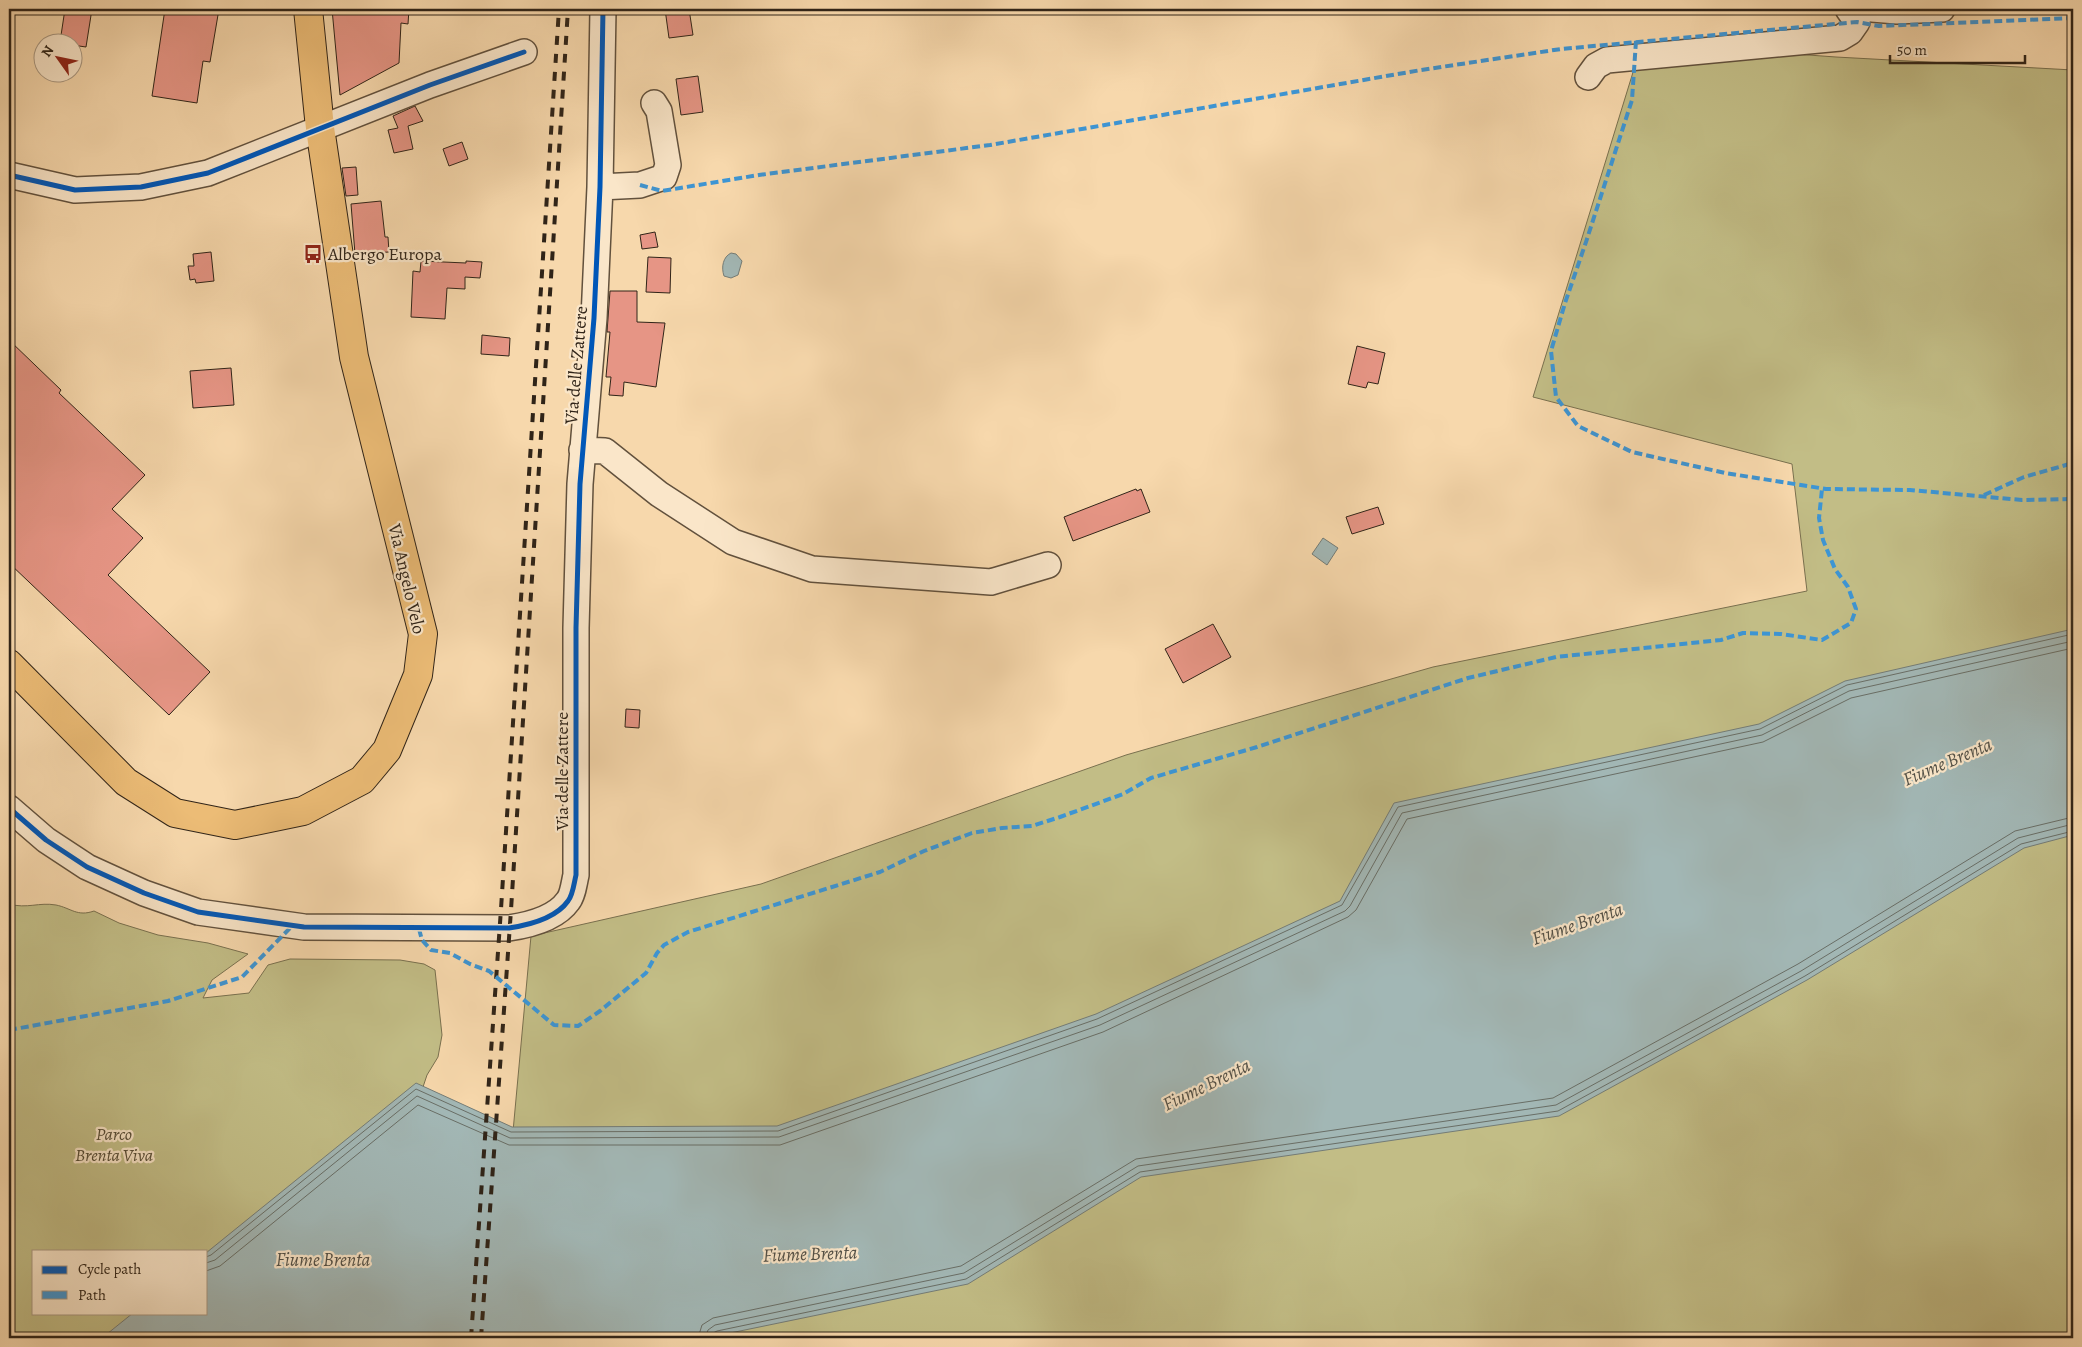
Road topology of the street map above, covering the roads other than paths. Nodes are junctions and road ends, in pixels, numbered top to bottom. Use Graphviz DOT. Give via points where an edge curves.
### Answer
graph roads {
  1 [pos="308,9"];
  2 [pos="602,9"];
  3 [pos="1848,9"];
  4 [pos="1872,9"];
  5 [pos="1942,9"];
  6 [pos="524,52"];
  7 [pos="1588,77"];
  8 [pos="654,103"];
  9 [pos="320,128"];
  10 [pos="9,175"];
  11 [pos="600,186"];
  12 [pos="582,450"];
  13 [pos="1048,564"];
  14 [pos="9,664"];
  15 [pos="9,808"];
  1 -- 9 [label="main road, Via Angelo Velo"];
  2 -- 11 [label="street, Via delle Zattere"];
  3 -- 7 [label="street" via="1857,22 1840,38 1607,60 1596,66"];
  4 -- 5 [label="street"];
  6 -- 9 [label="street"];
  8 -- 11 [label="street" via="659,111 668,165 664,178 640,185"];
  9 -- 10 [label="street" via="208,173 141,187 75,190"];
  9 -- 14 [label="main road, Via Angelo Velo" via="354,357 423,634 418,675 387,750 362,780 302,811 235,825 175,813 126,782"];
  11 -- 12 [label="street, Via delle Zattere" via="594,318"];
  12 -- 13 [label="street" via="605,452 659,494 733,542 812,569 991,582"];
  12 -- 15 [label="street, Via delle Zattere" via="576,628 576,875 569,900 554,913 527,926 509,928 401,929 292,926 198,912 144,893 87,867 46,840"];
}
